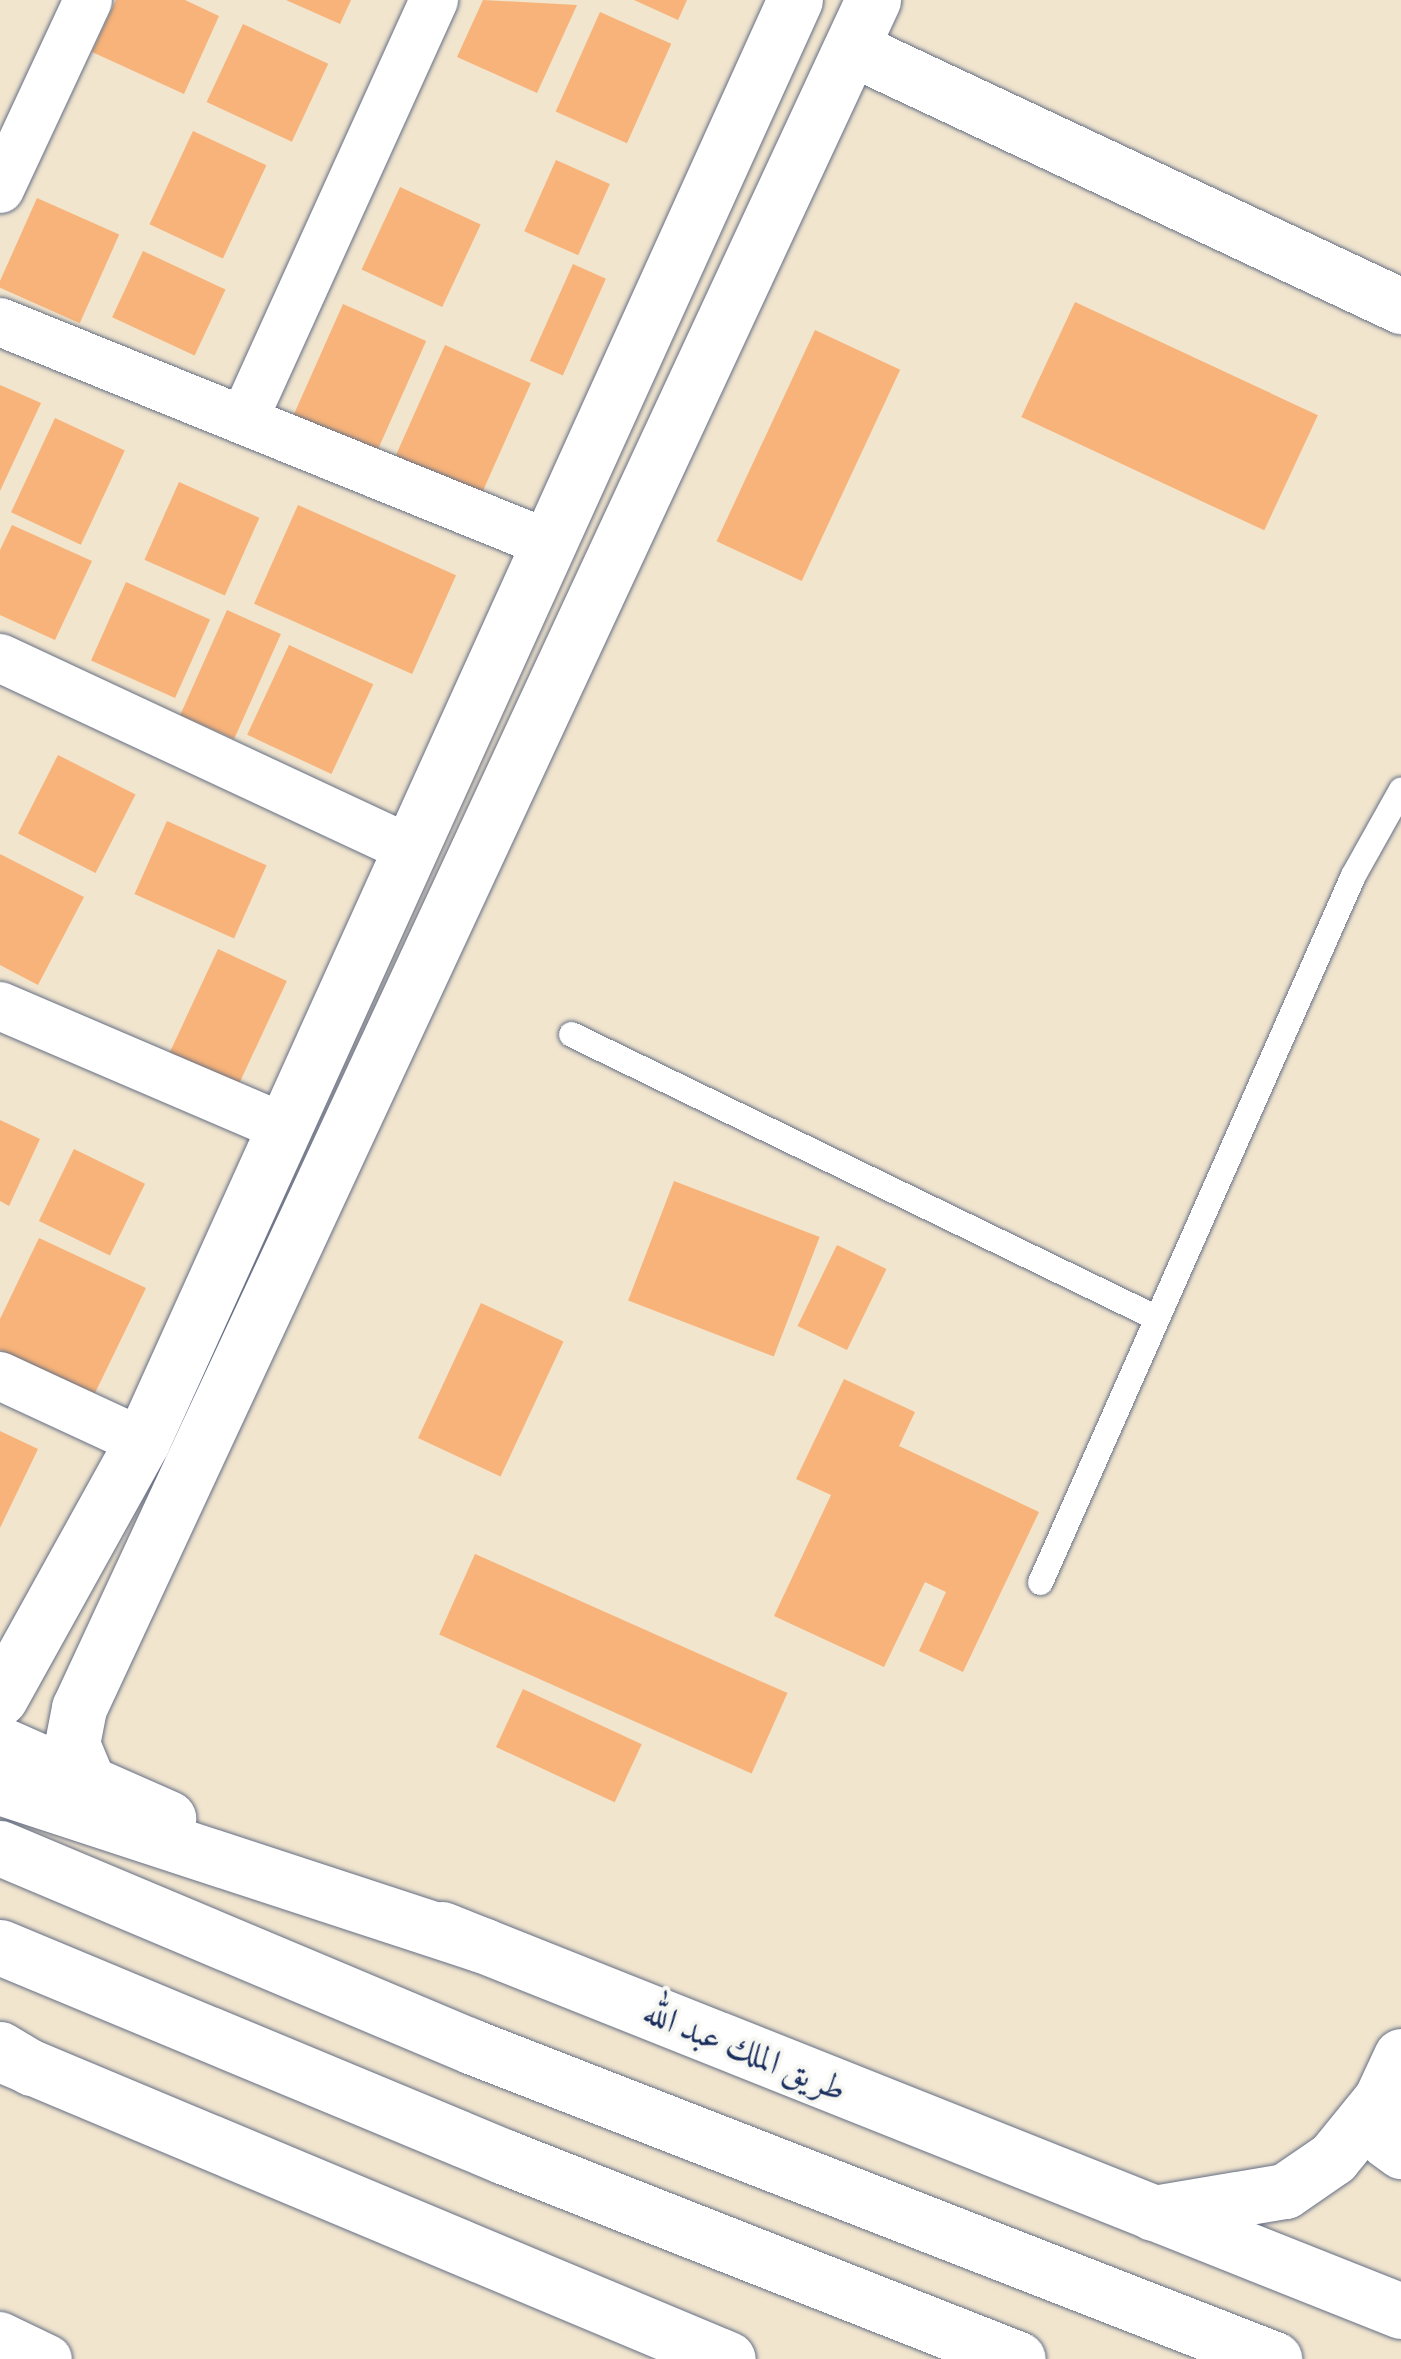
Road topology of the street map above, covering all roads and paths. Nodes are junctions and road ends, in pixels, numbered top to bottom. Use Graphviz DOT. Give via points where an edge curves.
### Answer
graph roads {
  1 [pos="88,0"];
  2 [pos="434,0"];
  3 [pos="795,0"];
  4 [pos="862,24"];
  5 [pos="0,189"];
  6 [pos="1401,306"];
  7 [pos="0,322"];
  8 [pos="244,419"];
  9 [pos="548,544"];
  10 [pos="0,658"];
  11 [pos="1401,789"];
  12 [pos="410,849"];
  13 [pos="0,1006"];
  14 [pos="571,1034"];
  15 [pos="284,1128"];
  16 [pos="1157,1318"];
  17 [pos="0,1376"];
  18 [pos="142,1442"];
  19 [pos="1040,1582"];
  20 [pos="0,1698"];
  21 [pos="0,1744"];
  22 [pos="90,1787"];
  23 [pos="0,1788"];
  24 [pos="0,1848"];
  25 [pos="0,1946"];
  26 [pos="485,1946"];
  27 [pos="8,2064"];
  28 [pos="1391,2078"];
  29 [pos="1401,2151"];
  30 [pos="1153,2213"];
  31 [pos="1401,2312"];
  32 [pos="0,2336"];
  33 [pos="48,2359"];
  34 [pos="728,2359"];
  35 [pos="1018,2359"];
  36 [pos="1274,2359"];
  1 -- 5 [label="street"];
  2 -- 8 [label="street"];
  3 -- 9 [label="main road"];
  4 -- 6 [label="main road"];
  4 -- 22 [label="main road" via="79,1708 72,1744"];
  7 -- 8 [label="street"];
  8 -- 9 [label="street"];
  9 -- 12 [label="main road"];
  10 -- 12 [label="street"];
  11 -- 16 [label="lane" via="1353,875"];
  12 -- 15 [label="main road"];
  13 -- 15 [label="street"];
  14 -- 16 [label="lane"];
  15 -- 18 [label="main road"];
  16 -- 19 [label="lane"];
  17 -- 18 [label="street"];
  18 -- 20 [label="main road"];
  21 -- 22 [label="main road, طريق الملك عبد الله"];
  22 -- 26 [label="main road, طريق الملك عبد الله"];
  23 -- 26 [label="main road"];
  24 -- 36 [label="main road" via="473,2048"];
  25 -- 35 [label="main road" via="504,2157"];
  26 -- 30 [label="main road, طريق الملك عبد الله"];
  27 -- 34 [label="main road"];
  28 -- 29 [label="main road" via="1386,2140"];
  28 -- 30 [label="main road" via="1333,2158 1285,2191"];
  30 -- 31 [label="main road, طريق الملك عبد الله"];
  32 -- 33 [label="street"];
}
